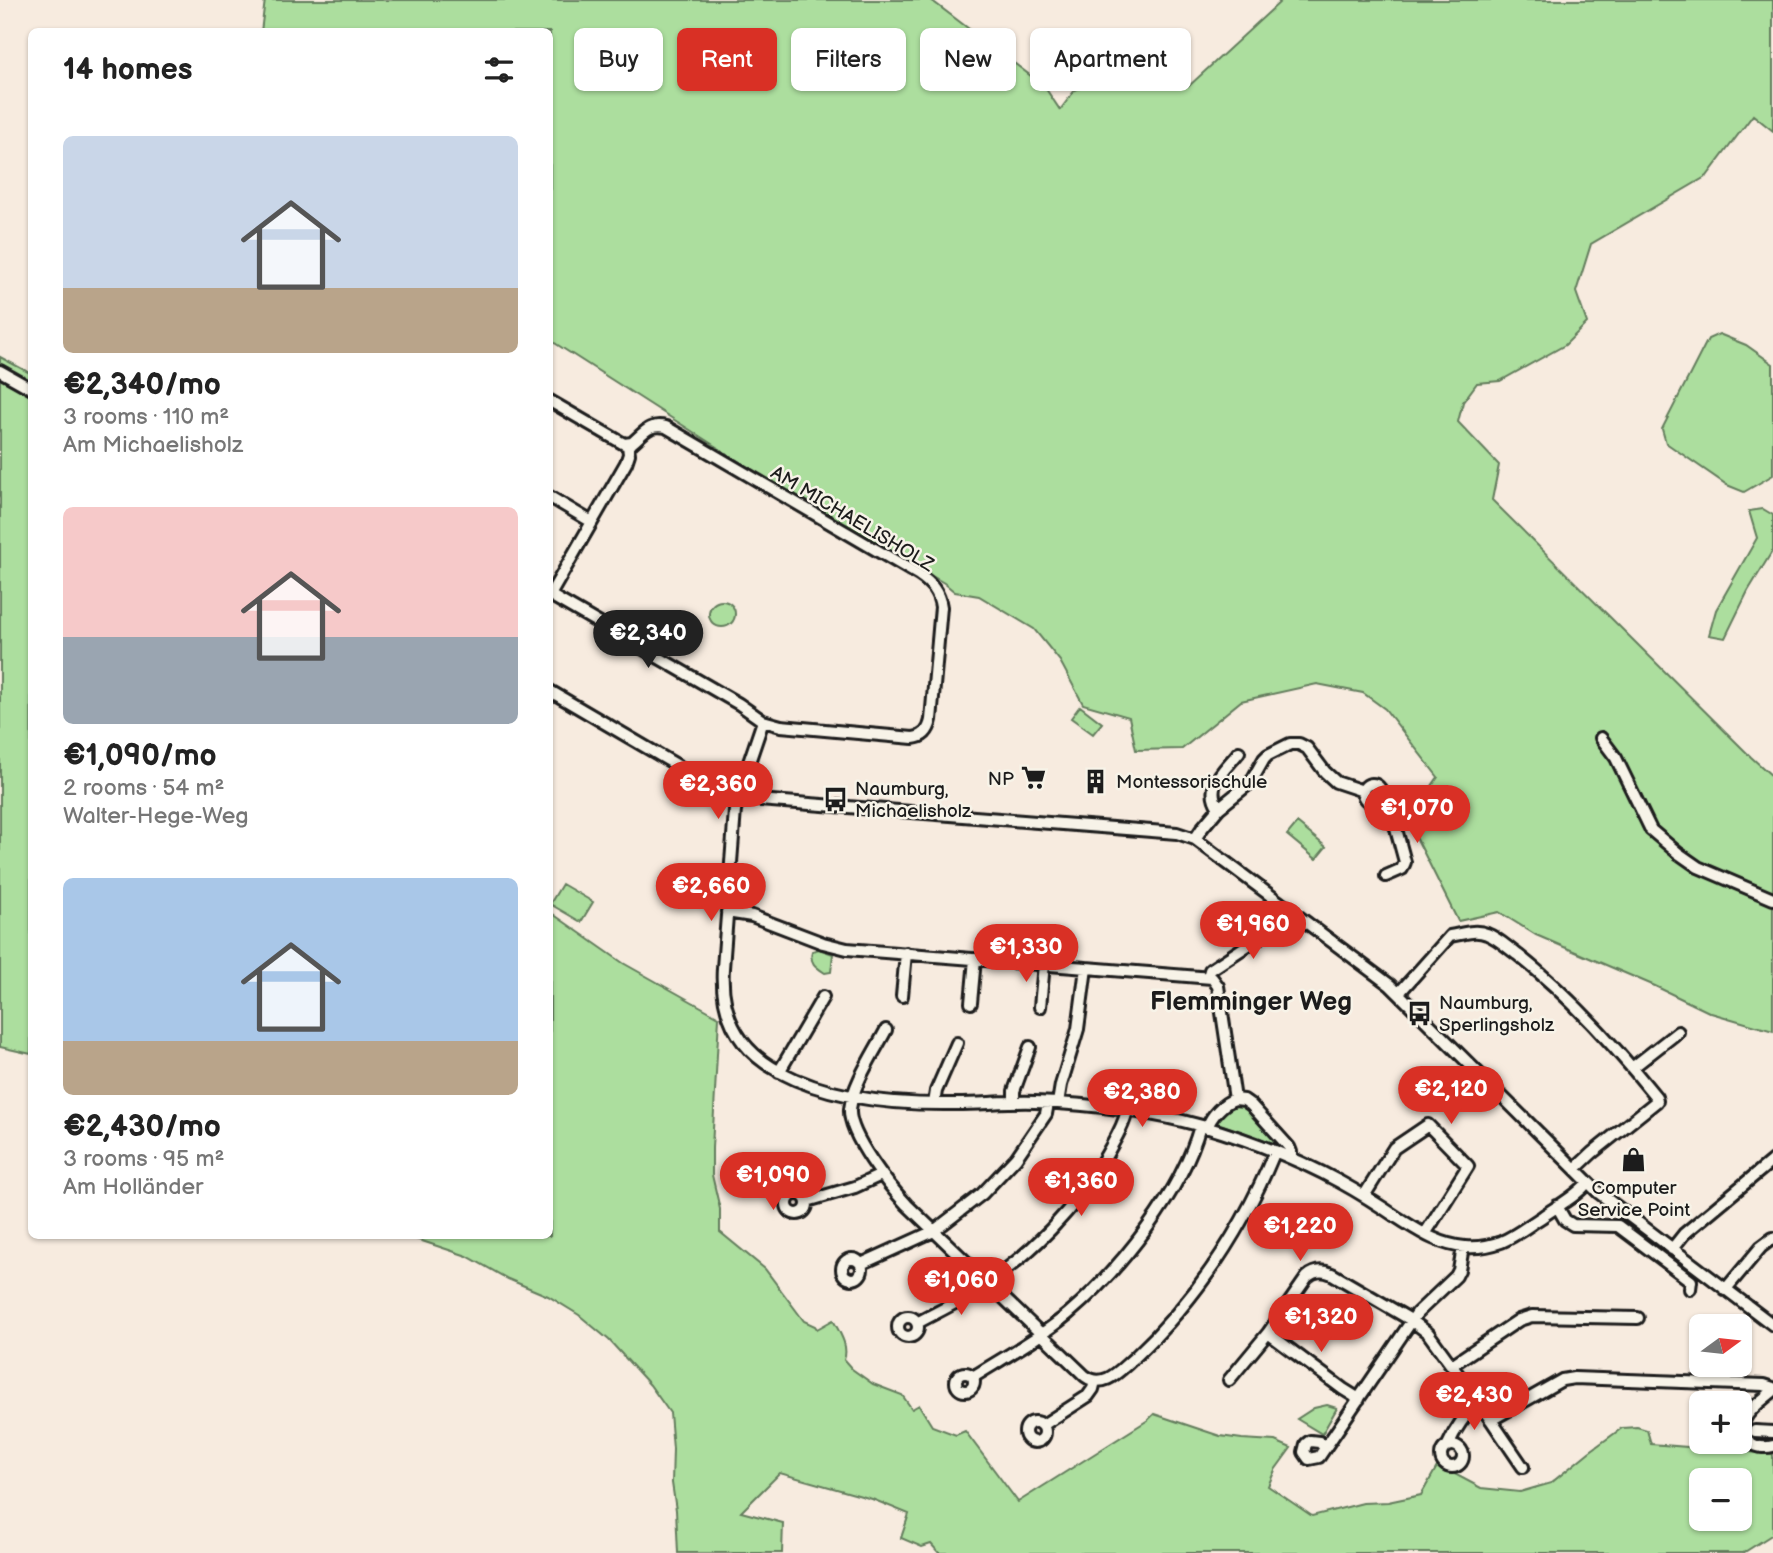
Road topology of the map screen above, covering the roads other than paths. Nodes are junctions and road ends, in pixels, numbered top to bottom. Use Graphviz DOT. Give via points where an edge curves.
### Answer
graph roads {
  1 [pos="0,371"];
  2 [pos="28,387"];
  3 [pos="553,403"];
  4 [pos="628,444"];
  5 [pos="553,499"];
  6 [pos="592,522"];
  7 [pos="553,590"];
  8 [pos="553,597"];
  9 [pos="553,693"];
  10 [pos="763,721"];
  11 [pos="1601,738"];
  12 [pos="1239,752"];
  13 [pos="738,797"];
  14 [pos="1219,808"];
  15 [pos="1195,839"];
  16 [pos="1386,876"];
  17 [pos="1773,898"];
  18 [pos="727,912"];
  19 [pos="1294,912"];
  20 [pos="906,953"];
  21 [pos="975,958"];
  22 [pos="1044,964"];
  23 [pos="1086,968"];
  24 [pos="1208,977"];
  25 [pos="1399,993"];
  26 [pos="902,996"];
  27 [pos="823,997"];
  28 [pos="971,1003"];
  29 [pos="1040,1007"];
  30 [pos="886,1030"];
  31 [pos="1678,1032"];
  32 [pos="957,1043"];
  33 [pos="1030,1047"];
  34 [pos="1632,1068"];
  35 [pos="779,1072"];
  36 [pos="853,1096"];
  37 [pos="1235,1099"];
  38 [pos="1014,1102"];
  39 [pos="1053,1103"];
  40 [pos="934,1104"];
  41 [pos="1126,1110"];
  42 [pos="1203,1127"];
  43 [pos="1275,1151"];
  44 [pos="1290,1158"];
  45 [pos="1773,1160"];
  46 [pos="1575,1169"];
  47 [pos="881,1175"];
  48 [pos="1588,1182"];
  49 [pos="1364,1196"];
  50 [pos="807,1201"];
  51 [pos="1557,1206"];
  52 [pos="934,1231"];
  53 [pos="1424,1234"];
  54 [pos="1773,1238"];
  55 [pos="1463,1247"];
  56 [pos="1672,1249"];
  57 [pos="861,1264"];
  58 [pos="987,1283"];
  59 [pos="1690,1289"];
  60 [pos="1726,1290"];
  61 [pos="1639,1318"];
  62 [pos="1411,1320"];
  63 [pos="917,1322"];
  64 [pos="1773,1325"];
  65 [pos="1268,1333"];
  66 [pos="1041,1334"];
  67 [pos="1452,1365"];
  68 [pos="973,1377"];
  69 [pos="1229,1380"];
  70 [pos="1095,1381"];
  71 [pos="1773,1390"];
  72 [pos="1359,1399"];
  73 [pos="1479,1403"];
  74 [pos="1491,1420"];
  75 [pos="1042,1425"];
  76 [pos="1755,1431"];
  77 [pos="1773,1432"];
  78 [pos="1448,1445"];
  79 [pos="1773,1446"];
  80 [pos="1325,1447"];
  81 [pos="1523,1467"];
  1 -- 2 [label="street"];
  3 -- 4 [label="street"];
  4 -- 6 [label="street, AM MICHAELISHOLZ" via="626,463"];
  4 -- 10 [label="street, AM MICHAELISHOLZ" via="648,428 666,427 919,575 937,592 941,613 932,720 926,733 913,737 793,728"];
  5 -- 6 [label="street"];
  6 -- 7 [label="street, AM MICHAELISHOLZ"];
  8 -- 10 [label="street, AM MICHAELISHOLZ"];
  9 -- 13 [label="street"];
  10 -- 13 [label="street"];
  11 -- 17 [label="street" via="1616,758 1651,830 1698,867"];
  12 -- 14 [label="street" via="1213,785"];
  13 -- 15 [label="street" via="1168,832"];
  13 -- 18 [label="street"];
  14 -- 15 [label="street"];
  14 -- 16 [label="street" via="1251,782 1268,755 1280,747 1303,745 1336,782 1363,791 1368,785 1377,785 1381,790 1380,799 1392,814 1405,862 1402,869"];
  15 -- 19 [label="street"];
  18 -- 20 [label="street" via="752,916 837,947"];
  18 -- 35 [label="street" via="723,994 729,1019 758,1058"];
  19 -- 24 [label="street" via="1210,970"];
  19 -- 25 [label="street"];
  20 -- 21 [label="street"];
  20 -- 26 [label="street"];
  21 -- 22 [label="street"];
  21 -- 28 [label="street"];
  22 -- 23 [label="street"];
  22 -- 29 [label="street"];
  23 -- 24 [label="street"];
  23 -- 39 [label="street" via="1078,1029"];
  24 -- 37 [label="street" via="1218,986"];
  25 -- 34 [label="street" via="1450,936 1484,933 1546,978"];
  25 -- 46 [label="street"];
  27 -- 35 [label="street"];
  30 -- 36 [label="street"];
  31 -- 34 [label="street"];
  32 -- 40 [label="street"];
  33 -- 38 [label="street"];
  34 -- 46 [label="street" via="1657,1101"];
  35 -- 36 [label="street"];
  36 -- 40 [label="street"];
  36 -- 47 [label="street" via="850,1116"];
  37 -- 42 [label="street"];
  37 -- 44 [label="street" via="1251,1105 1289,1147"];
  38 -- 39 [label="street"];
  38 -- 40 [label="street"];
  39 -- 41 [label="street"];
  39 -- 52 [label="street" via="1000,1177"];
  41 -- 42 [label="street"];
  41 -- 58 [label="street" via="1102,1163 1071,1206 1013,1264"];
  42 -- 43 [label="street"];
  42 -- 66 [label="street" via="1153,1220 1134,1245 1087,1296"];
  43 -- 44 [label="street"];
  43 -- 70 [label="street" via="1241,1222 1201,1284 1121,1369 1104,1381"];
  44 -- 49 [label="street"];
  45 -- 56 [label="street"];
  46 -- 48 [label="street"];
  47 -- 50 [label="street"];
  47 -- 52 [label="street"];
  48 -- 51 [label="street"];
  48 -- 56 [label="street"];
  49 -- 53 [label="street"];
  49 -- 53 [label="street" via="1394,1148 1428,1125 1468,1166"];
  51 -- 55 [label="street" via="1502,1242"];
  51 -- 59 [label="street" via="1573,1225 1618,1226 1690,1281"];
  52 -- 57 [label="street"];
  52 -- 58 [label="street"];
  53 -- 55 [label="street"];
  54 -- 60 [label="street"];
  55 -- 62 [label="street" via="1456,1276"];
  56 -- 60 [label="street"];
  58 -- 63 [label="street"];
  58 -- 66 [label="street"];
  60 -- 64 [label="street"];
  61 -- 67 [label="street" via="1532,1316"];
  62 -- 65 [label="street" via="1320,1271 1307,1278"];
  62 -- 67 [label="street" via="1428,1333"];
  62 -- 72 [label="street"];
  65 -- 69 [label="street"];
  65 -- 72 [label="street"];
  66 -- 68 [label="street"];
  66 -- 70 [label="street"];
  67 -- 73 [label="street"];
  70 -- 75 [label="street" via="1088,1395"];
  71 -- 74 [label="street" via="1764,1385 1568,1378"];
  71 -- 79 [label="street" via="1748,1414 1743,1427 1752,1444"];
  72 -- 80 [label="street"];
  73 -- 74 [label="street"];
  73 -- 78 [label="street" via="1470,1409"];
  74 -- 81 [label="street"];
  76 -- 77 [label="street"];
}
